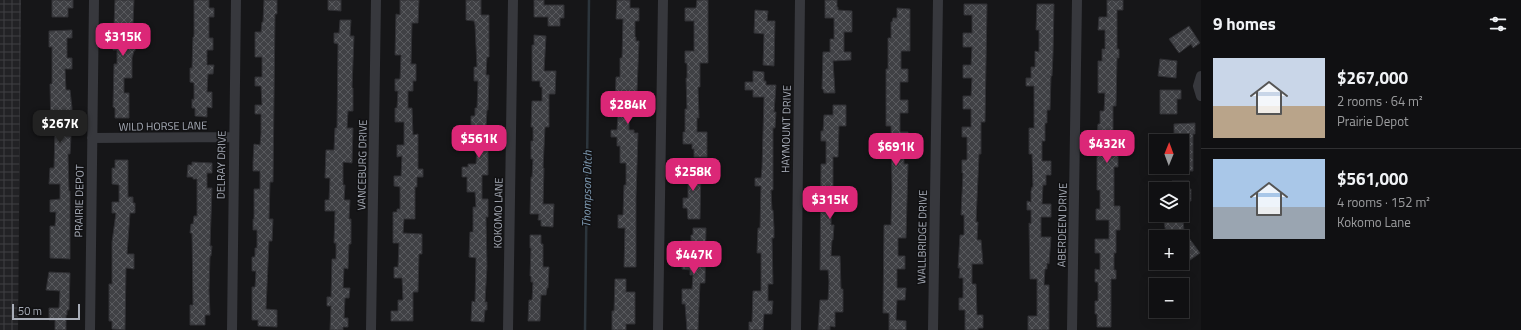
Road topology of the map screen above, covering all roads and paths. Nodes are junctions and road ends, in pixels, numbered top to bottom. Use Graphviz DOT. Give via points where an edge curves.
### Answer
graph roads {
  1 [pos="94,0"];
  2 [pos="236,0"];
  3 [pos="376,0"];
  4 [pos="513,0"];
  5 [pos="663,0"];
  6 [pos="800,0"];
  7 [pos="938,0"];
  8 [pos="1077,0"];
  9 [pos="1201,76"];
  10 [pos="1201,96"];
  11 [pos="92,138"];
  12 [pos="234,138"];
  13 [pos="90,330"];
  14 [pos="232,330"];
  15 [pos="371,330"];
  16 [pos="508,330"];
  17 [pos="658,330"];
  18 [pos="796,330"];
  19 [pos="933,330"];
  20 [pos="1072,330"];
  1 -- 11 [label="street, PRAIRIE DEPOT"];
  2 -- 12 [label="street, DELRAY DRIVE"];
  3 -- 15 [label="street, VANCEBURG DRIVE"];
  4 -- 16 [label="street, KOKOMO LANE"];
  5 -- 17 [label="street"];
  6 -- 18 [label="street, HAYMOUNT DRIVE"];
  7 -- 19 [label="street, WALLBRIDGE DRIVE"];
  8 -- 20 [label="street, ABERDEEN DRIVE"];
  9 -- 10 [label="street" via="1198,86"];
  11 -- 12 [label="street, WILD HORSE LANE"];
  11 -- 13 [label="street, PRAIRIE DEPOT"];
  12 -- 14 [label="street, DELRAY DRIVE"];
}
